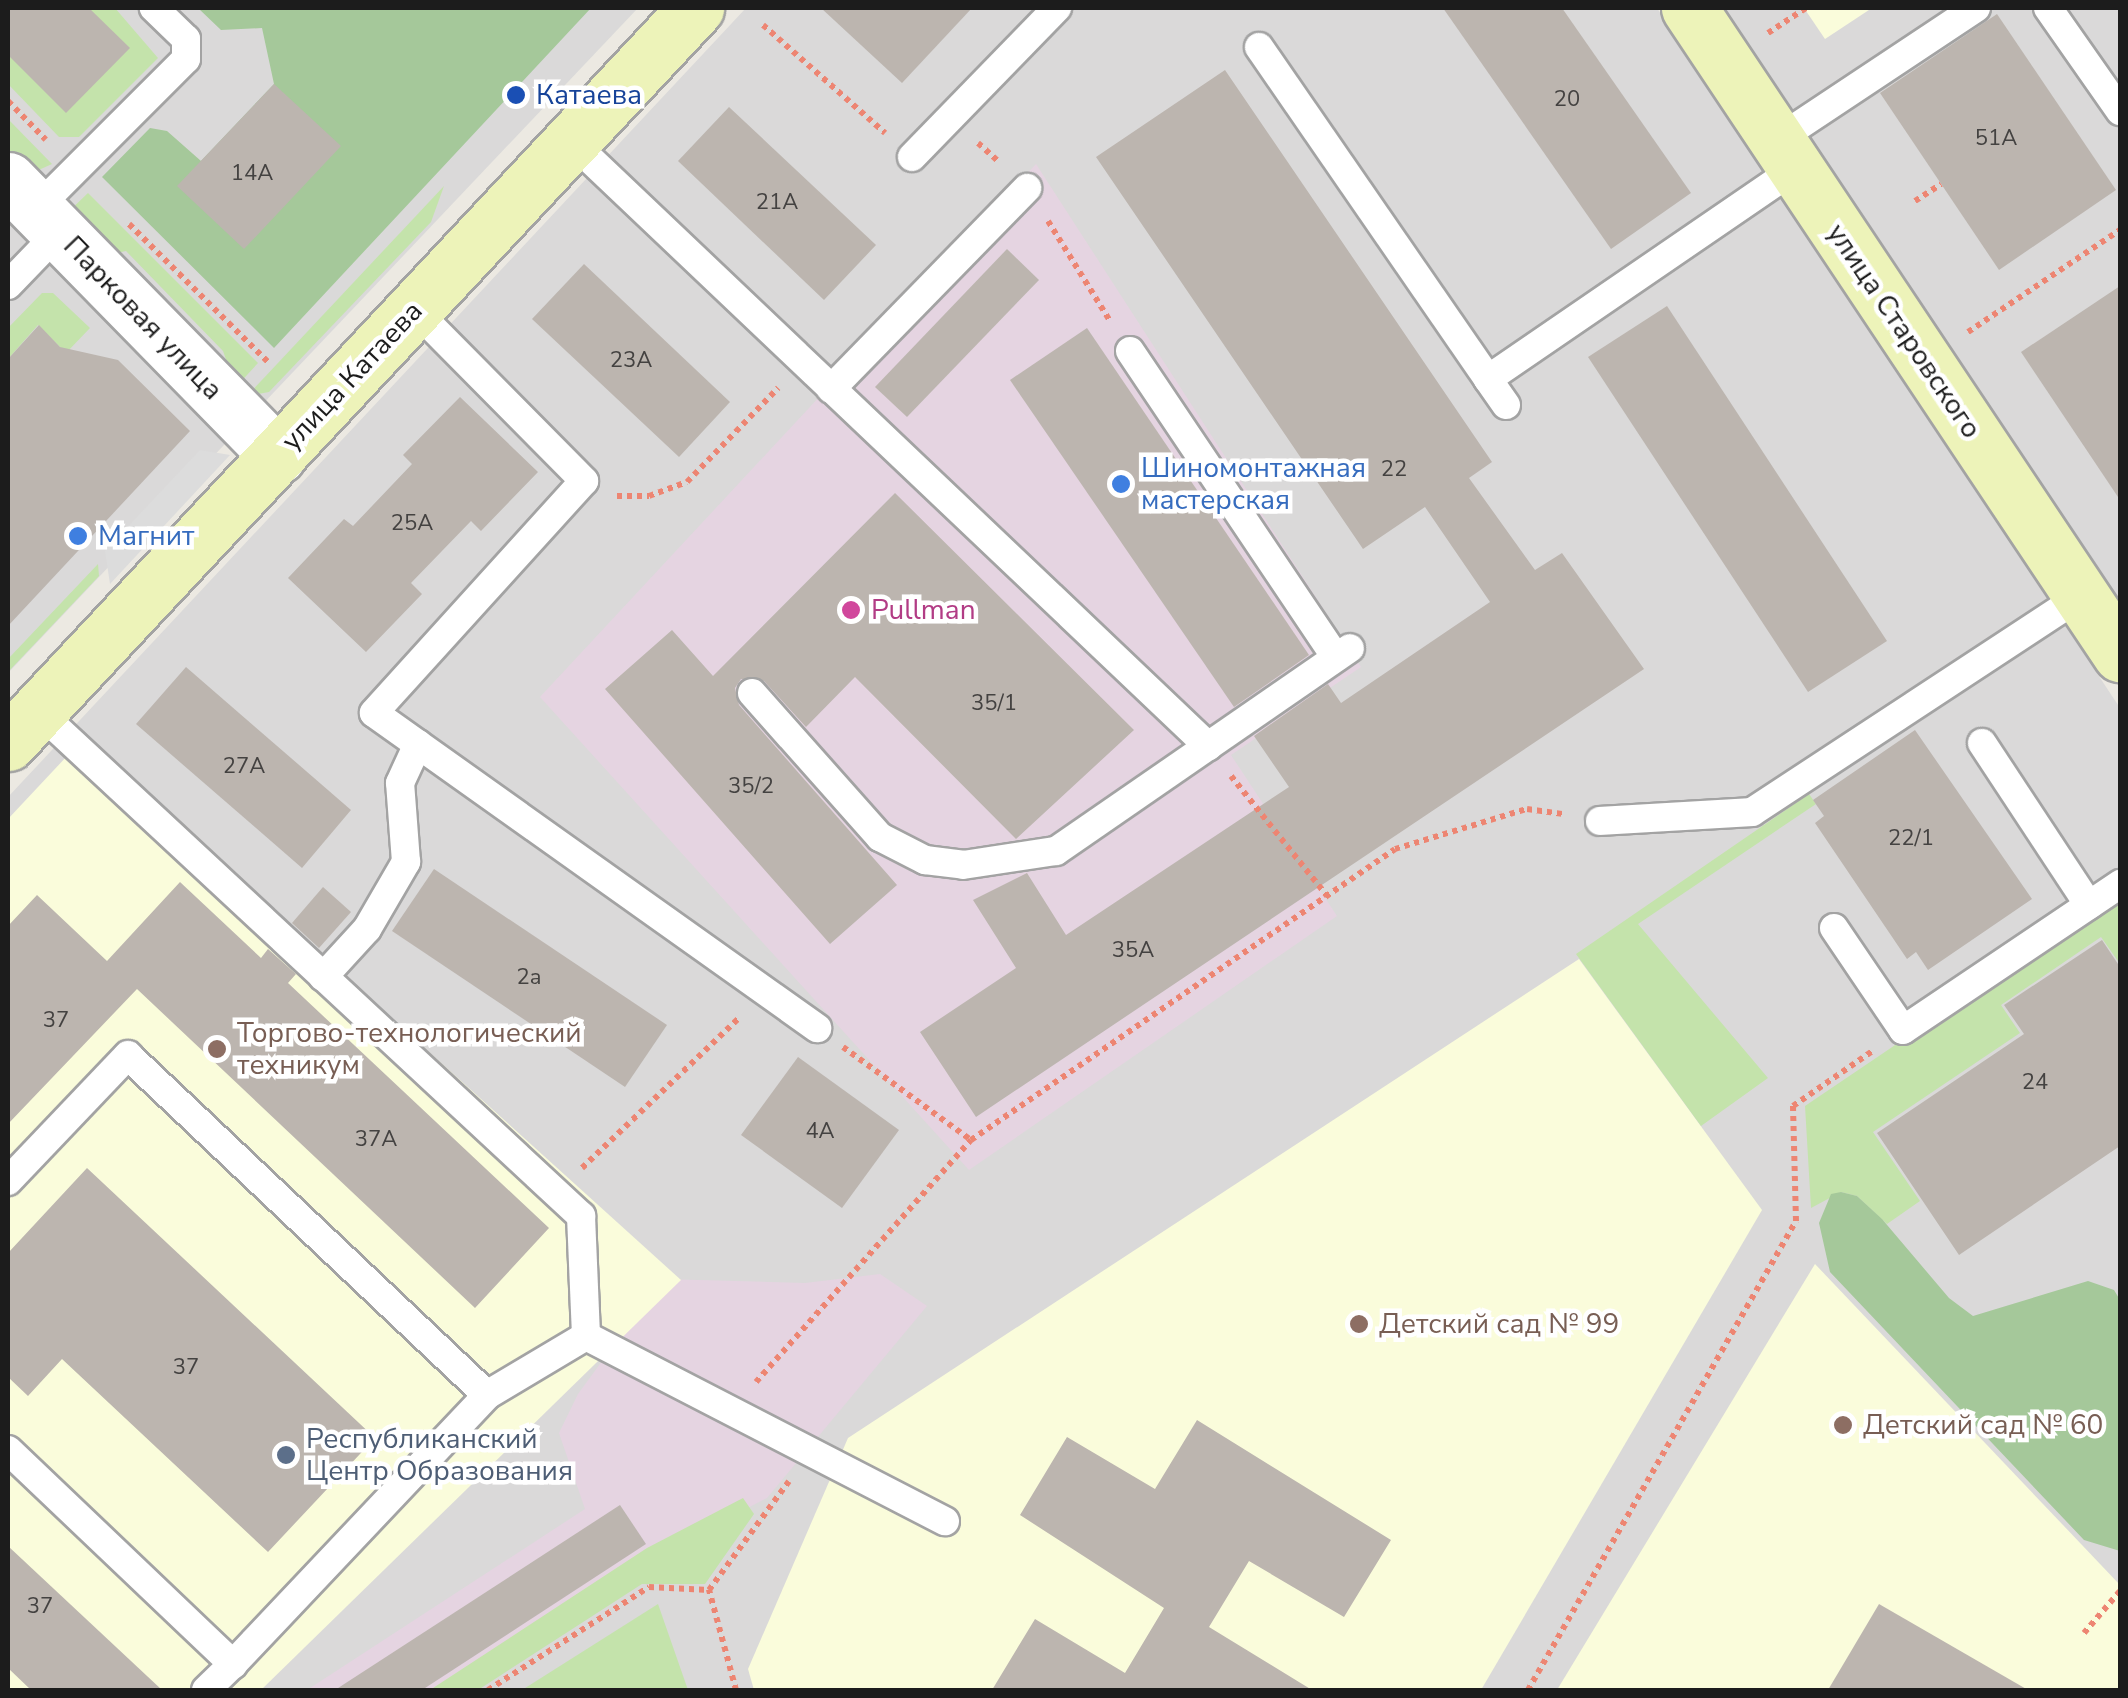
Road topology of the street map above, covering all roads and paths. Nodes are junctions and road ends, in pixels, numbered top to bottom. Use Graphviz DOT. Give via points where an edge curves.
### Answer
graph roads {
  1 [pos="154,8"];
  2 [pos="696,8"];
  3 [pos="1057,8"];
  4 [pos="1688,8"];
  5 [pos="1806,8"];
  6 [pos="1976,8"];
  7 [pos="2048,8"];
  8 [pos="763,25"];
  9 [pos="1762,36"];
  10 [pos="1259,47"];
  11 [pos="8,101"];
  12 [pos="2120,111"];
  13 [pos="951,118"];
  14 [pos="570,141"];
  15 [pos="1786,154"];
  16 [pos="912,158"];
  17 [pos="75,170"];
  18 [pos="1941,184"];
  19 [pos="1026,188"];
  20 [pos="1916,201"];
  21 [pos="34,207"];
  22 [pos="2120,230"];
  23 [pos="8,286"];
  24 [pos="414,309"];
  25 [pos="1960,337"];
  26 [pos="1130,351"];
  27 [pos="802,362"];
  28 [pos="270,364"];
  29 [pos="1488,379"];
  30 [pos="831,389"];
  31 [pos="1506,405"];
  32 [pos="278,456"];
  33 [pos="584,481"];
  34 [pos="2082,594"];
  35 [pos="2120,654"];
  36 [pos="752,693"];
  37 [pos="23,727"];
  38 [pos="1982,743"];
  39 [pos="418,744"];
  40 [pos="1208,746"];
  41 [pos="1600,821"];
  42 [pos="2120,884"];
  43 [pos="1328,896"];
  44 [pos="2089,905"];
  45 [pos="1834,928"];
  46 [pos="324,977"];
  47 [pos="766,992"];
  48 [pos="817,1028"];
  49 [pos="1903,1030"];
  50 [pos="971,1140"];
  51 [pos="8,1181"];
  52 [pos="556,1192"];
  53 [pos="586,1336"];
  54 [pos="487,1395"];
  55 [pos="732,1410"];
  56 [pos="8,1450"];
  57 [pos="811,1451"];
  58 [pos="945,1521"];
  59 [pos="709,1590"];
  60 [pos="2120,1591"];
  61 [pos="2084,1634"];
  62 [pos="232,1664"];
  63 [pos="206,1690"];
  64 [pos="488,1690"];
  65 [pos="736,1690"];
  66 [pos="1528,1690"];
  1 -- 17 [label="lane" via="186,39 186,58"];
  2 -- 14 [label="street, улица Катаева"];
  3 -- 13 [label="lane"];
  4 -- 15 [label="street, улица Старовского"];
  5 -- 9 [label="path"];
  6 -- 15 [label="lane"];
  7 -- 12 [label="lane"];
  8 -- 16 [label="path"];
  10 -- 29 [label="lane"];
  11 -- 17 [label="path"];
  13 -- 16 [label="lane"];
  13 -- 19 [label="path"];
  14 -- 24 [label="street, улица Катаева"];
  14 -- 27 [label="lane"];
  15 -- 29 [label="lane"];
  15 -- 34 [label="street, улица Старовского"];
  17 -- 21 [label="lane"];
  17 -- 28 [label="path"];
  18 -- 20 [label="path"];
  19 -- 26 [label="path"];
  19 -- 30 [label="lane"];
  21 -- 23 [label="lane"];
  21 -- 32 [label="street, Парковая улица"];
  22 -- 25 [label="path"];
  24 -- 32 [label="street, улица Катаева"];
  24 -- 33 [label="lane"];
  26 -- 40 [label="lane" via="1343,652"];
  27 -- 30 [label="lane"];
  27 -- 33 [label="path" via="687,482 625,497"];
  29 -- 31 [label="lane"];
  30 -- 40 [label="lane"];
  32 -- 37 [label="street, улица Катаева"];
  33 -- 39 [label="lane" via="374,713"];
  34 -- 35 [label="street, улица Старовского"];
  34 -- 41 [label="lane" via="1752,812"];
  36 -- 40 [label="lane" via="880,837 914,856 963,865 1056,851"];
  37 -- 46 [label="lane"];
  38 -- 44 [label="lane"];
  39 -- 46 [label="lane" via="400,783 406,862 367,930"];
  39 -- 47 [label="lane"];
  40 -- 43 [label="path"];
  41 -- 43 [label="path" via="1528,809 1462,824 1396,849"];
  42 -- 44 [label="lane"];
  43 -- 50 [label="path"];
  44 -- 49 [label="lane"];
  45 -- 49 [label="lane"];
  46 -- 52 [label="lane"];
  47 -- 48 [label="lane"];
  47 -- 52 [label="path"];
  48 -- 50 [label="path"];
  49 -- 66 [label="path" via="1793,1106 1796,1220"];
  50 -- 55 [label="path"];
  51 -- 54 [label="lane" via="128,1055"];
  52 -- 53 [label="lane" via="581,1216"];
  53 -- 54 [label="lane"];
  53 -- 55 [label="lane"];
  54 -- 62 [label="lane"];
  55 -- 57 [label="lane"];
  56 -- 62 [label="lane"];
  57 -- 58 [label="lane"];
  57 -- 59 [label="path"];
  59 -- 64 [label="path" via="649,1587"];
  59 -- 65 [label="path"];
  60 -- 61 [label="path"];
  62 -- 63 [label="lane"];
}
